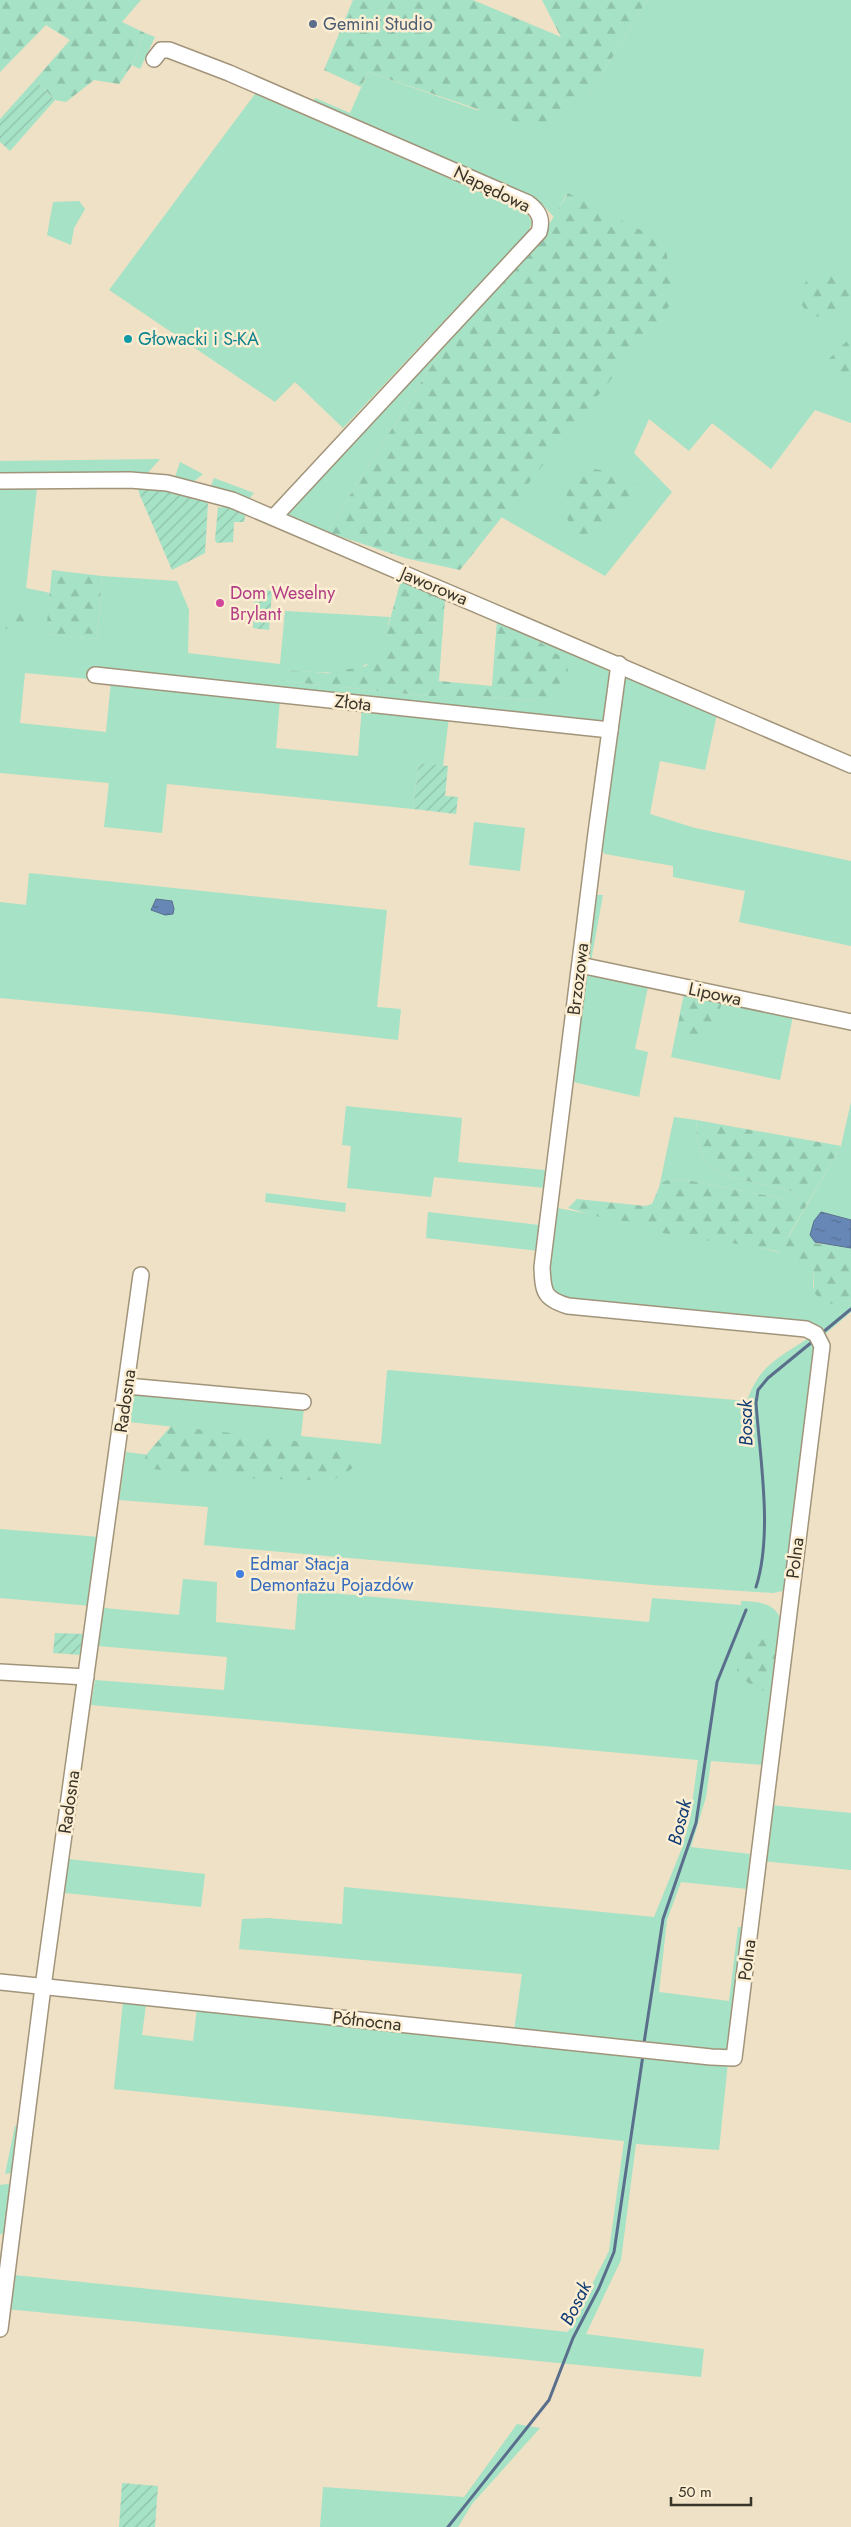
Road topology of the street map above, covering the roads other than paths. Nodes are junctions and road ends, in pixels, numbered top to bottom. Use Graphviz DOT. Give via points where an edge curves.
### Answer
graph roads {
  1 [pos="154,59"];
  2 [pos="0,481"];
  3 [pos="274,517"];
  4 [pos="619,664"];
  5 [pos="96,675"];
  6 [pos="610,730"];
  7 [pos="851,765"];
  8 [pos="580,965"];
  9 [pos="851,1022"];
  10 [pos="141,1275"];
  11 [pos="546,1294"];
  12 [pos="127,1386"];
  13 [pos="303,1402"];
  14 [pos="0,1672"];
  15 [pos="86,1677"];
  16 [pos="0,1982"];
  17 [pos="43,1987"];
  18 [pos="734,2058"];
  19 [pos="0,2329"];
  1 -- 3 [label="street, Napędowa" via="161,50 169,50 229,73 528,203 540,216 539,232"];
  2 -- 3 [label="street, Jaworowa" via="130,480 166,483 216,495"];
  3 -- 4 [label="street, Jaworowa"];
  4 -- 6 [label="street, Brzozowa"];
  4 -- 7 [label="street, Jaworowa"];
  5 -- 6 [label="street, Złota"];
  6 -- 8 [label="street, Brzozowa"];
  8 -- 9 [label="street, Lipowa"];
  8 -- 11 [label="street, Brzozowa" via="542,1268"];
  10 -- 12 [label="street, Radosna"];
  11 -- 18 [label="street, Polna" via="568,1306 806,1329 816,1334 822,1346"];
  12 -- 13 [label="street"];
  12 -- 15 [label="street, Radosna"];
  14 -- 15 [label="street"];
  15 -- 17 [label="street, Radosna"];
  16 -- 17 [label="street, Północna"];
  17 -- 18 [label="street, Północna"];
  17 -- 19 [label="street, Radosna"];
}
